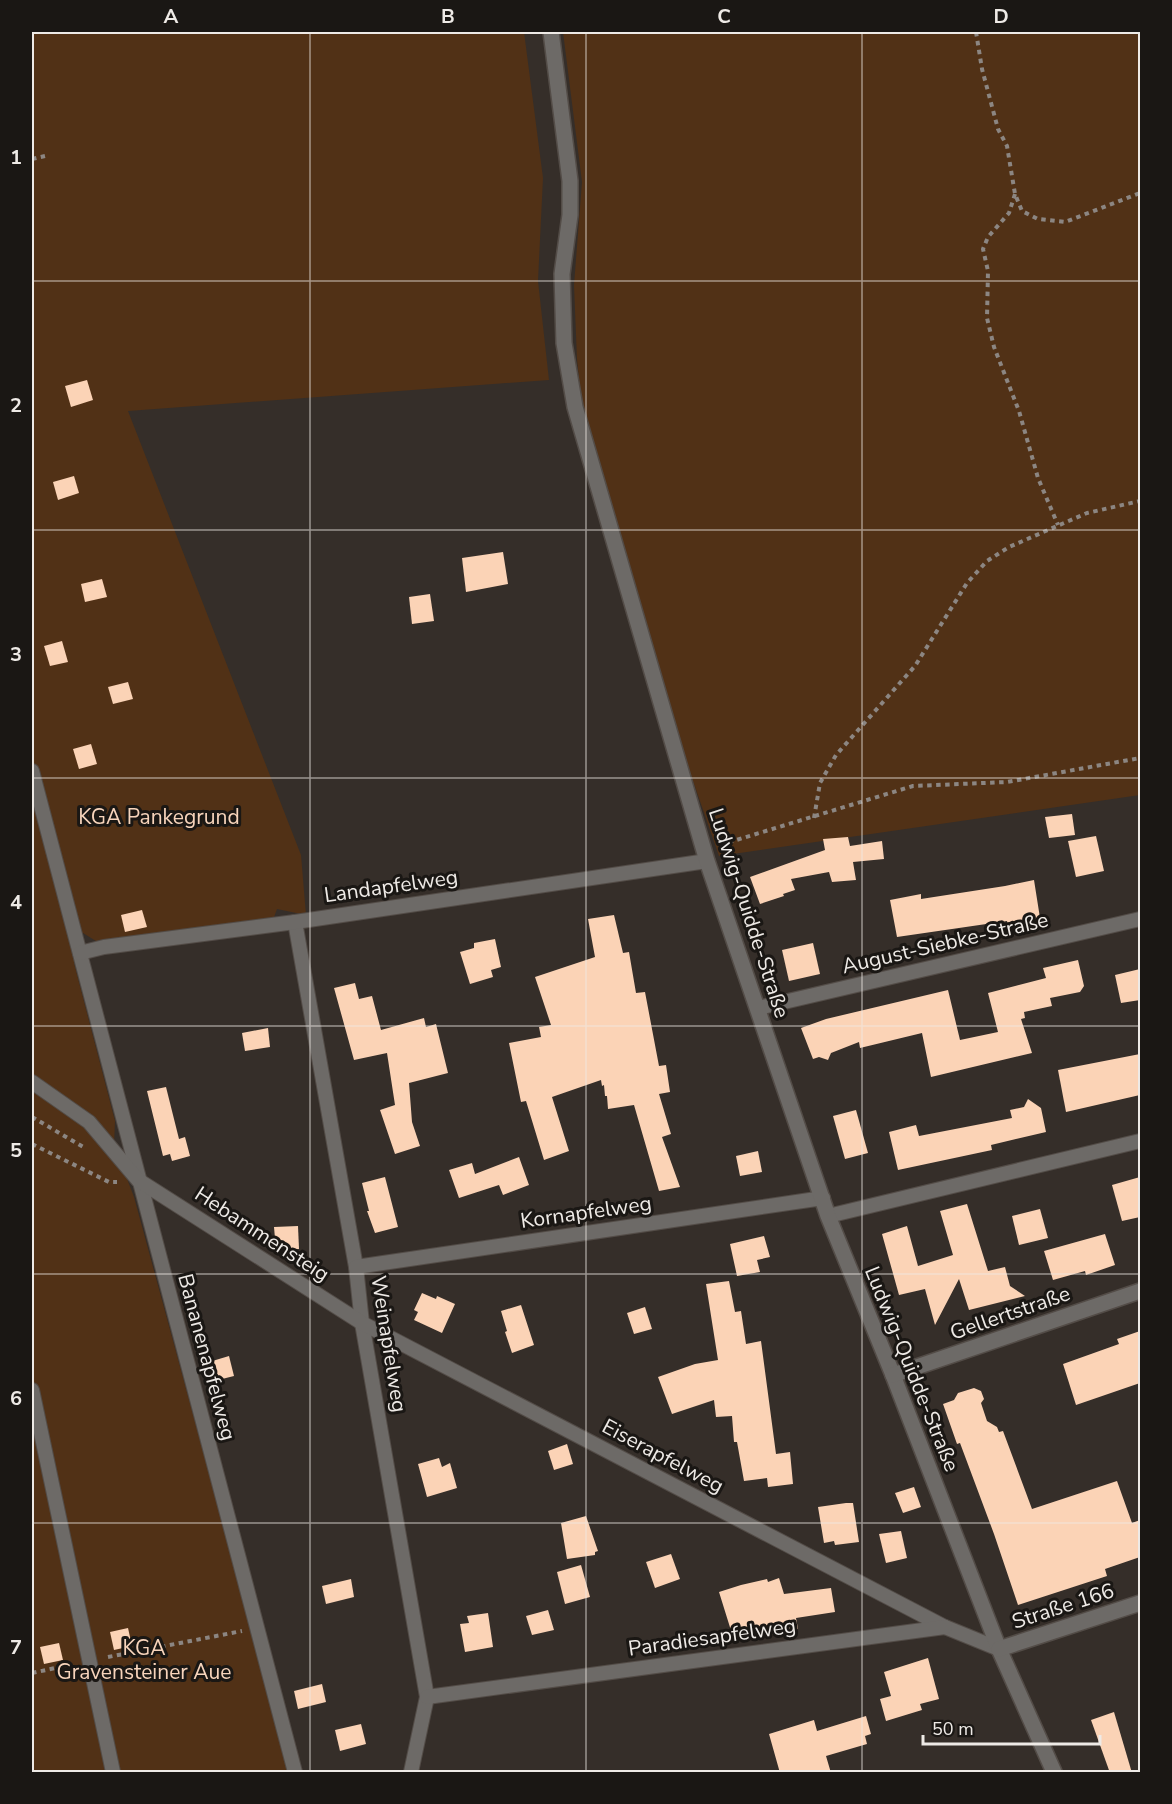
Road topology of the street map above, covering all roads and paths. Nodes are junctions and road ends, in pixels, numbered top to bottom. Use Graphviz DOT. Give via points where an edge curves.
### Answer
graph roads {
  1 [pos="551,32"];
  2 [pos="976,32"];
  3 [pos="45,156"];
  4 [pos="32,159"];
  5 [pos="1140,193"];
  6 [pos="1015,194"];
  7 [pos="1140,501"];
  8 [pos="1058,525"];
  9 [pos="1140,758"];
  10 [pos="32,771"];
  11 [pos="814,818"];
  12 [pos="705,855"];
  13 [pos="1140,919"];
  14 [pos="295,922"];
  15 [pos="80,953"];
  16 [pos="758,1008"];
  17 [pos="32,1082"];
  18 [pos="1140,1141"];
  19 [pos="32,1144"];
  20 [pos="138,1180"];
  21 [pos="823,1198"];
  22 [pos="828,1216"];
  23 [pos="356,1267"];
  24 [pos="1140,1291"];
  25 [pos="362,1323"];
  26 [pos="893,1375"];
  27 [pos="32,1390"];
  28 [pos="1140,1603"];
  29 [pos="945,1627"];
  30 [pos="257,1628"];
  31 [pos="999,1649"];
  32 [pos="90,1661"];
  33 [pos="32,1673"];
  34 [pos="427,1696"];
  35 [pos="113,1773"];
  36 [pos="295,1773"];
  37 [pos="411,1773"];
  38 [pos="1054,1773"];
  1 -- 12 [label="street, Ludwig-Quidde-Straße" via="570,181 562,274 564,343 575,407"];
  2 -- 6 [label="path"];
  3 -- 4 [label="path"];
  5 -- 6 [label="path" via="1065,222 1038,219 1022,211"];
  6 -- 8 [label="path" via="1009,213 983,249 988,271 987,318 1038,478"];
  7 -- 8 [label="path" via="1104,508"];
  8 -- 11 [label="path" via="987,561 967,583 915,666 836,755 820,783"];
  9 -- 11 [label="path" via="1007,782 913,786"];
  10 -- 15 [label="lane, Bananenapfelweg"];
  11 -- 12 [label="path"];
  12 -- 14 [label="lane, Landapfelweg"];
  12 -- 16 [label="street, Ludwig-Quidde-Straße"];
  13 -- 16 [label="lane, August-Siebke-Straße"];
  14 -- 15 [label="lane, Landapfelweg"];
  14 -- 23 [label="lane, Weinapfelweg"];
  15 -- 20 [label="lane, Bananenapfelweg"];
  16 -- 21 [label="street, Ludwig-Quidde-Straße"];
  17 -- 20 [label="lane" via="89,1122"];
  18 -- 22 [label="lane"];
  19 -- 20 [label="path" via="109,1182"];
  20 -- 25 [label="lane, Hebammensteig"];
  20 -- 30 [label="lane, Bananenapfelweg"];
  21 -- 22 [label="street, Ludwig-Quidde-Straße"];
  21 -- 23 [label="lane, Kornapfelweg"];
  22 -- 26 [label="street, Ludwig-Quidde-Straße"];
  23 -- 25 [label="lane, Weinapfelweg"];
  24 -- 26 [label="street, Gellertstraße"];
  25 -- 29 [label="lane, Eiserapfelweg"];
  25 -- 34 [label="lane, Weinapfelweg"];
  26 -- 31 [label="street, Ludwig-Quidde-Straße"];
  27 -- 32 [label="lane"];
  28 -- 31 [label="street, Straße 166"];
  29 -- 31 [label="lane, Paradiesapfelweg"];
  29 -- 34 [label="lane, Paradiesapfelweg"];
  30 -- 32 [label="path"];
  30 -- 36 [label="lane, Bananenapfelweg"];
  31 -- 38 [label="street, Ludwig-Quidde-Straße"];
  32 -- 33 [label="path"];
  32 -- 35 [label="lane"];
  34 -- 37 [label="lane, Weinapfelweg"];
}
